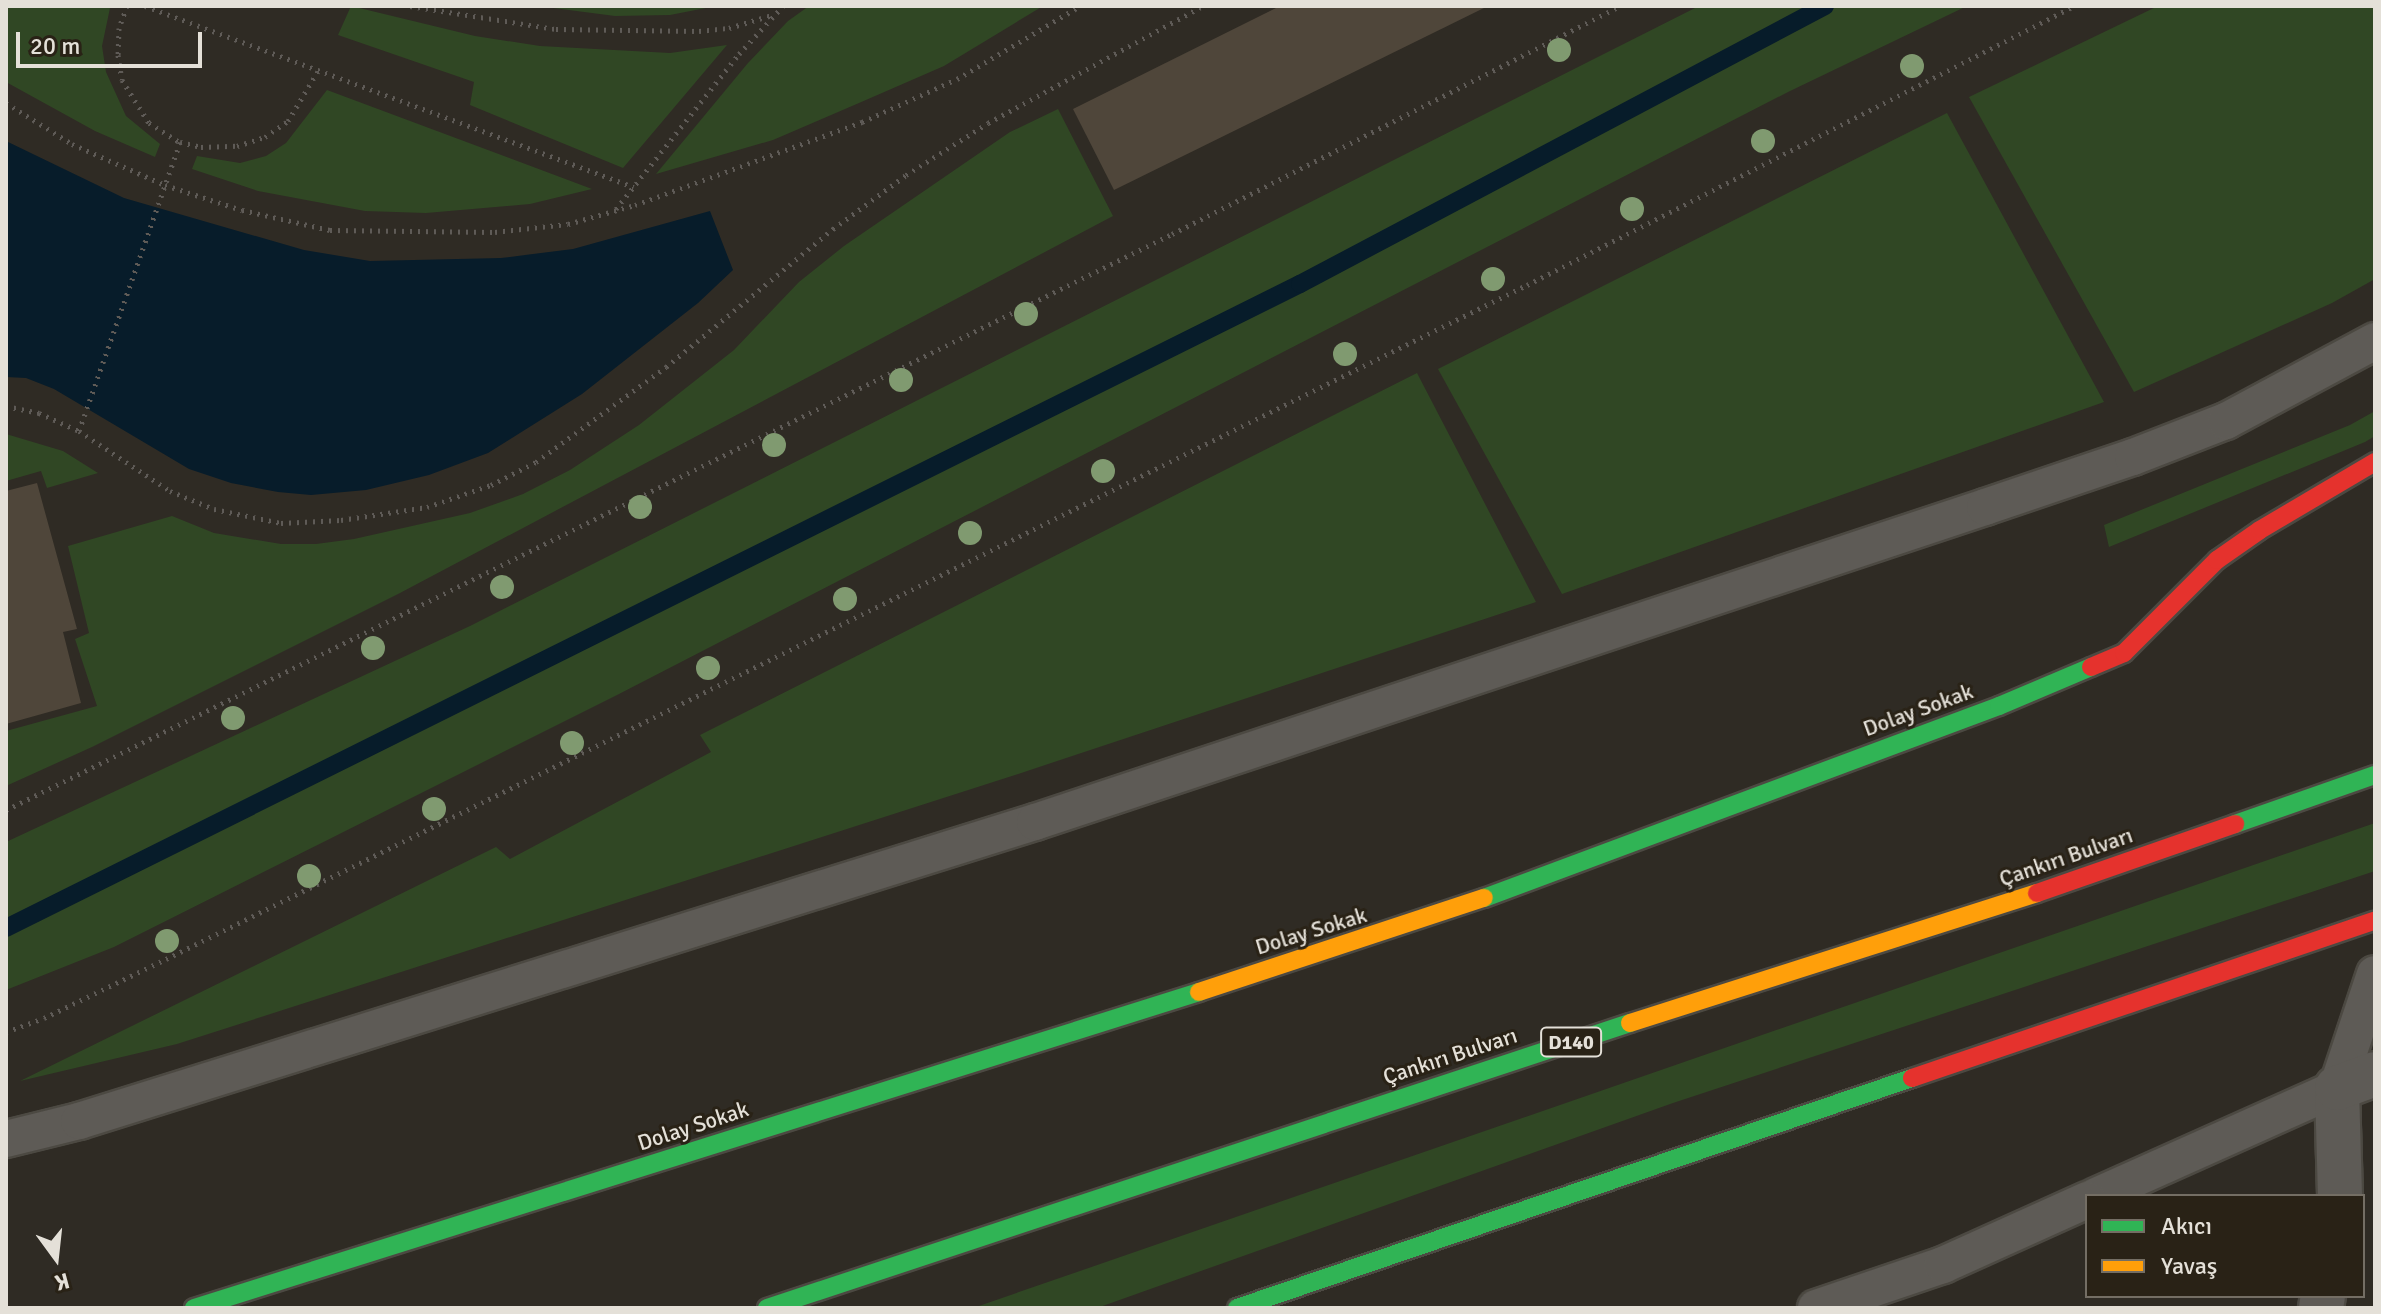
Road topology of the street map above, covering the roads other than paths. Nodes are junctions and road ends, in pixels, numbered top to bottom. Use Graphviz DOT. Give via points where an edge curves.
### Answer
graph roads {
  1 [pos="2375,341"];
  2 [pos="2375,462"];
  3 [pos="2375,775"];
  4 [pos="2375,920"];
  5 [pos="2375,974"];
  6 [pos="2356,1081"];
  7 [pos="6,1139"];
  8 [pos="2101,1194"];
  9 [pos="2340,1194"];
  10 [pos="2085,1201"];
  11 [pos="194,1308"];
  12 [pos="767,1308"];
  13 [pos="1237,1308"];
  14 [pos="1816,1308"];
  1 -- 7 [label="lane" via="2226,421 1985,507 1020,826 79,1121"];
  2 -- 11 [label="main road, Dolay Sokak" via="2217,560 2124,653 1999,706 1424,921"];
  3 -- 12 [label="main road, Çankırı Bulvarı / D140" via="2034,894 1388,1100"];
  4 -- 13 [label="main road"];
  5 -- 6 [label="lane"];
  6 -- 8 [label="lane"];
  6 -- 9 [label="street"];
  10 -- 14 [label="lane" via="1943,1265"];
}
